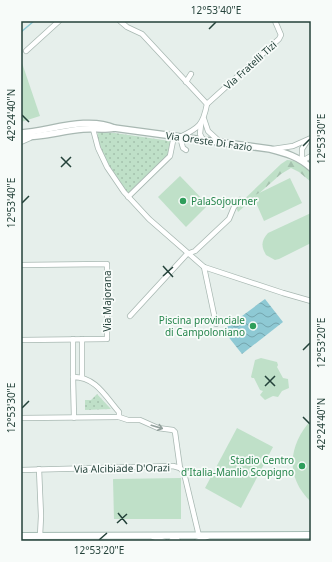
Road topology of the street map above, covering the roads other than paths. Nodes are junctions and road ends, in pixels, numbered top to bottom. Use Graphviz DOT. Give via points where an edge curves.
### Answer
graph roads {
  1 [pos="59,21"];
  2 [pos="120,21"];
  3 [pos="276,21"];
  4 [pos="26,51"];
  5 [pos="191,74"];
  6 [pos="186,82"];
  7 [pos="207,104"];
  8 [pos="204,119"];
  9 [pos="201,124"];
  10 [pos="206,127"];
  11 [pos="114,128"];
  12 [pos="93,129"];
  13 [pos="21,133"];
  14 [pos="174,136"];
  15 [pos="33,137"];
  16 [pos="180,137"];
  17 [pos="21,138"];
  18 [pos="310,138"];
  19 [pos="203,140"];
  20 [pos="21,142"];
  21 [pos="220,142"];
  22 [pos="270,149"];
  23 [pos="186,150"];
  24 [pos="311,156"];
  25 [pos="302,162"];
  26 [pos="311,168"];
  27 [pos="128,197"];
  28 [pos="240,200"];
  29 [pos="188,254"];
  30 [pos="21,264"];
  31 [pos="204,267"];
  32 [pos="311,301"];
  33 [pos="130,316"];
  34 [pos="216,324"];
  35 [pos="73,339"];
  36 [pos="82,339"];
  37 [pos="21,340"];
  38 [pos="73,376"];
  39 [pos="82,377"];
  40 [pos="120,417"];
  41 [pos="21,418"];
  42 [pos="74,418"];
  43 [pos="180,468"];
  44 [pos="39,469"];
  45 [pos="21,470"];
  46 [pos="21,536"];
  47 [pos="40,536"];
  48 [pos="151,536"];
  49 [pos="311,536"];
  50 [pos="175,539"];
  51 [pos="198,539"];
  52 [pos="164,541"];
  1 -- 4 [label="street"];
  2 -- 6 [label="street" via="127,28 142,34"];
  3 -- 7 [label="street, Via Fratelli Tizi" via="280,30 279,39"];
  5 -- 6 [label="street"];
  6 -- 7 [label="street"];
  7 -- 8 [label="street"];
  8 -- 9 [label="street"];
  8 -- 10 [label="street"];
  9 -- 16 [label="street"];
  9 -- 19 [label="street" via="200,134"];
  10 -- 19 [label="street"];
  10 -- 21 [label="street"];
  11 -- 12 [label="street, Via Oreste Di Fazio"];
  11 -- 13 [label="street, Via Oreste Di Fazio" via="95,123"];
  11 -- 14 [label="street, Via Oreste Di Fazio"];
  12 -- 15 [label="street, Via Oreste Di Fazio"];
  12 -- 27 [label="street" via="107,167"];
  14 -- 16 [label="street, Via Oreste Di Fazio"];
  14 -- 27 [label="street" via="170,156"];
  15 -- 17 [label="street, Via Oreste Di Fazio"];
  15 -- 20 [label="street"];
  16 -- 19 [label="street, Via Oreste Di Fazio"];
  16 -- 23 [label="street"];
  18 -- 22 [label="street" via="293,146"];
  18 -- 25 [label="street" via="302,149"];
  19 -- 21 [label="street, Via Oreste Di Fazio"];
  21 -- 22 [label="street, Via Oreste Di Fazio"];
  22 -- 25 [label="street, Via Oreste Di Fazio" via="284,152"];
  24 -- 25 [label="street"];
  25 -- 26 [label="street, Via Oreste Di Fazio"];
  27 -- 29 [label="street"];
  28 -- 29 [label="street" via="229,219"];
  29 -- 31 [label="street"];
  29 -- 33 [label="street"];
  30 -- 36 [label="street, Via Majorana" via="107,264 107,338"];
  31 -- 32 [label="street"];
  31 -- 34 [label="street"];
  35 -- 36 [label="street, Via Majorana"];
  35 -- 37 [label="street, Via Majorana"];
  35 -- 38 [label="street"];
  36 -- 39 [label="street"];
  38 -- 39 [label="street"];
  38 -- 42 [label="street"];
  39 -- 40 [label="street" via="94,384 119,412"];
  40 -- 42 [label="street"];
  40 -- 43 [label="street, one-way" via="174,430"];
  41 -- 42 [label="street"];
  43 -- 44 [label="street, Via Alcibiade D'Orazi" via="173,466"];
  43 -- 51 [label="street, Via Alcibiade D'Orazi" via="184,473"];
  44 -- 45 [label="street, Via Alcibiade D'Orazi"];
  44 -- 47 [label="street"];
  46 -- 47 [label="main road"];
  47 -- 48 [label="main road"];
  48 -- 50 [label="main road"];
  48 -- 52 [label="street"];
  49 -- 51 [label="main road" via="209,536"];
  50 -- 51 [label="main road"];
}
